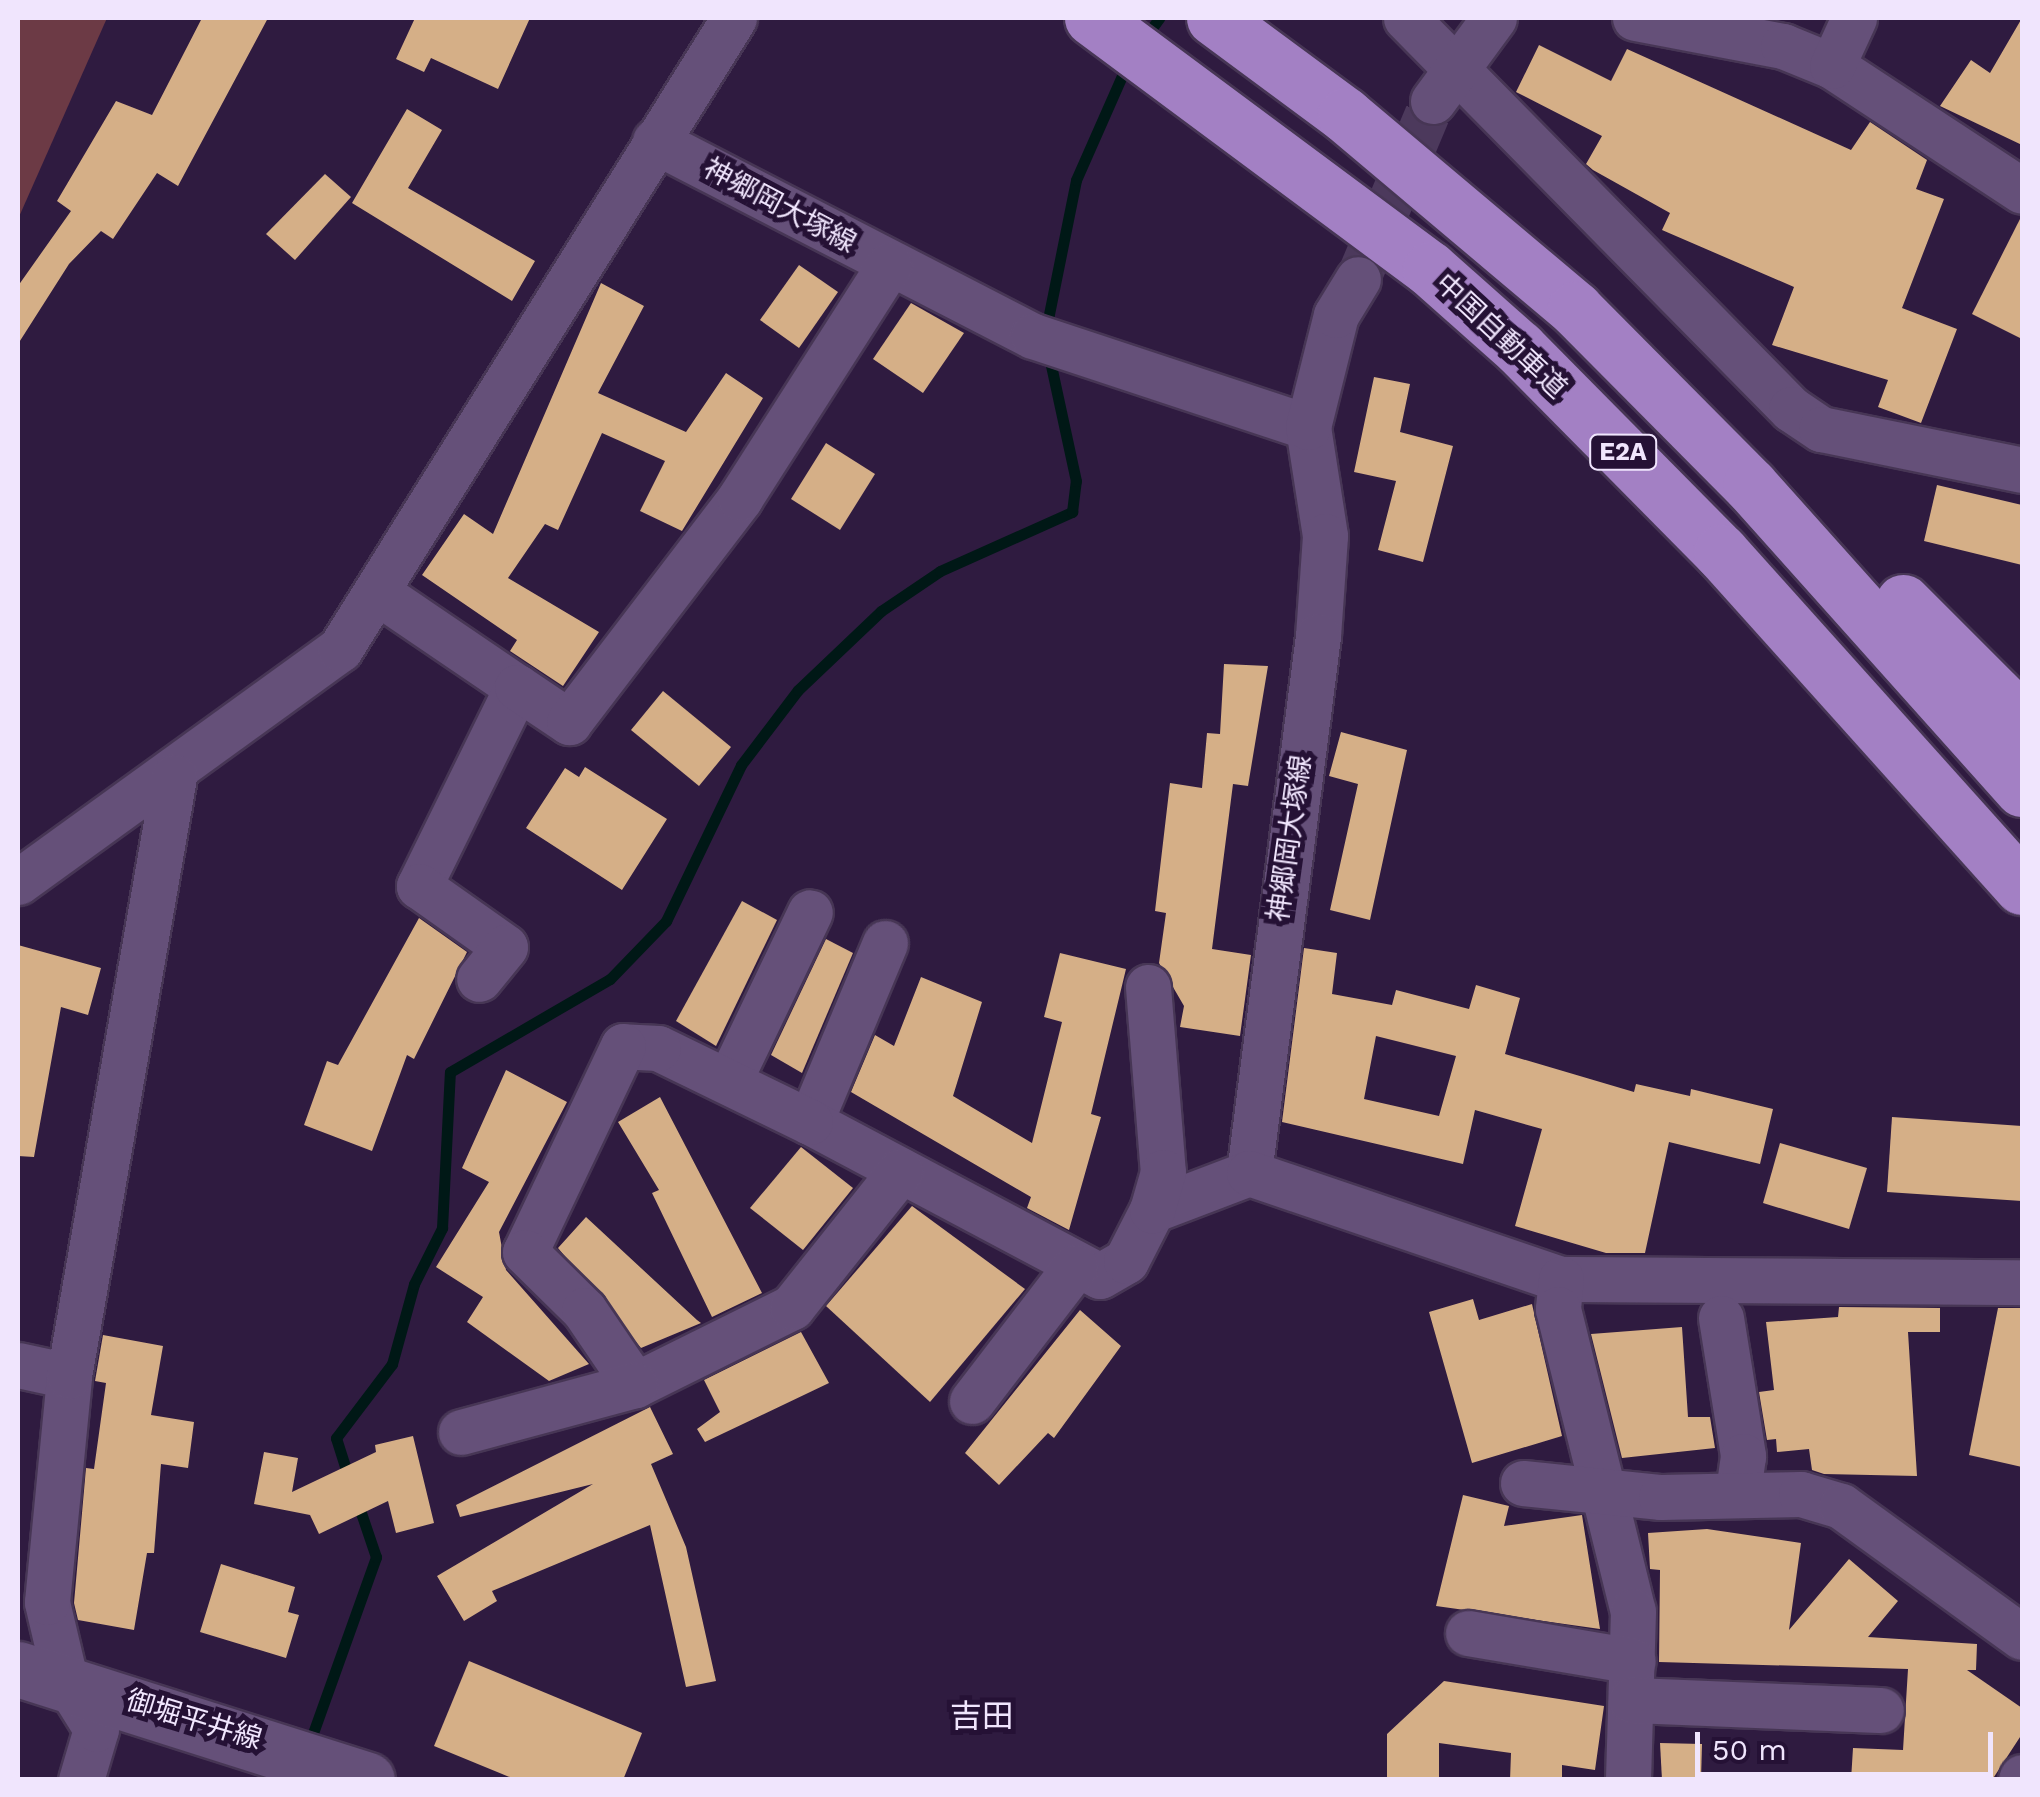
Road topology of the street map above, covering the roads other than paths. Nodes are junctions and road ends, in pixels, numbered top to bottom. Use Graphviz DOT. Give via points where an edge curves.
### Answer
graph roads {
  1 [pos="734,18"];
  2 [pos="1092,18"];
  3 [pos="1214,18"];
  4 [pos="1406,18"];
  5 [pos="1494,18"];
  6 [pos="1635,18"];
  7 [pos="1854,18"];
  8 [pos="1457,62"];
  9 [pos="1832,66"];
  10 [pos="1433,101"];
  11 [pos="655,140"];
  12 [pos="2022,191"];
  13 [pos="1488,230"];
  14 [pos="889,265"];
  15 [pos="1358,278"];
  16 [pos="1308,427"];
  17 [pos="2022,470"];
  18 [pos="377,592"];
  19 [pos="517,687"];
  20 [pos="2022,721"];
  21 [pos="174,776"];
  22 [pos="2022,789"];
  23 [pos="1950,808"];
  24 [pos="18,882"];
  25 [pos="2022,887"];
  26 [pos="2022,910"];
  27 [pos="810,912"];
  28 [pos="885,943"];
  29 [pos="480,978"];
  30 [pos="1148,987"];
  31 [pos="729,1081"];
  32 [pos="810,1122"];
  33 [pos="900,1171"];
  34 [pos="1249,1173"];
  35 [pos="1152,1210"];
  36 [pos="1075,1267"];
  37 [pos="1561,1279"];
  38 [pos="2022,1282"];
  39 [pos="1722,1318"];
  40 [pos="18,1365"];
  41 [pos="69,1376"];
  42 [pos="635,1385"];
  43 [pos="972,1400"];
  44 [pos="461,1432"];
  45 [pos="1523,1482"];
  46 [pos="1738,1492"];
  47 [pos="1606,1494"];
  48 [pos="1468,1633"];
  49 [pos="2022,1637"];
  50 [pos="41,1674"];
  51 [pos="1632,1680"];
  52 [pos="1881,1710"];
  53 [pos="81,1780"];
  54 [pos="368,1780"];
  55 [pos="1628,1780"];
  1 -- 11 [label="street"];
  2 -- 23 [label="highway, 中国自動車道 / E2A" via="1172,72 1519,348 1721,552"];
  3 -- 13 [label="highway, E2A"];
  4 -- 8 [label="street"];
  5 -- 8 [label="street"];
  6 -- 9 [label="street" via="1783,46"];
  7 -- 9 [label="street"];
  8 -- 10 [label="street"];
  8 -- 17 [label="street" via="1791,409 1821,429"];
  9 -- 12 [label="street"];
  11 -- 14 [label="street, 神郷岡大塚線"];
  11 -- 18 [label="street"];
  13 -- 20 [label="highway" via="1703,406"];
  13 -- 22 [label="highway, E2A" via="1750,485"];
  14 -- 16 [label="street, 神郷岡大塚線" via="1045,341"];
  14 -- 19 [label="street" via="740,498 568,722"];
  15 -- 16 [label="street" via="1336,314"];
  16 -- 34 [label="street, 神郷岡大塚線" via="1326,536"];
  18 -- 19 [label="street"];
  18 -- 21 [label="street" via="340,649"];
  19 -- 29 [label="street" via="419,886 505,947"];
  21 -- 24 [label="street"];
  21 -- 41 [label="street"];
  23 -- 25 [label="highway, 中国自動車道 / E2A"];
  23 -- 26 [label="highway"];
  27 -- 31 [label="street"];
  28 -- 32 [label="street"];
  30 -- 35 [label="street" via="1163,1172"];
  31 -- 32 [label="street"];
  31 -- 42 [label="street" via="658,1048 623,1046 525,1252 584,1310"];
  32 -- 33 [label="street"];
  33 -- 36 [label="street"];
  33 -- 42 [label="street" via="792,1306"];
  34 -- 35 [label="street"];
  34 -- 37 [label="street"];
  35 -- 36 [label="street" via="1116,1272"];
  36 -- 43 [label="street"];
  37 -- 38 [label="street"];
  37 -- 47 [label="street" via="1558,1309"];
  39 -- 46 [label="street" via="1743,1456"];
  40 -- 41 [label="street"];
  41 -- 50 [label="street"];
  42 -- 44 [label="street"];
  45 -- 47 [label="street"];
  46 -- 47 [label="street"];
  46 -- 49 [label="street" via="1841,1506"];
  47 -- 51 [label="street" via="1633,1611"];
  48 -- 51 [label="street"];
  50 -- 53 [label="street" via="96,1728"];
  50 -- 54 [label="street, 御堀平井線"];
  51 -- 52 [label="street"];
  51 -- 55 [label="street"];
}
